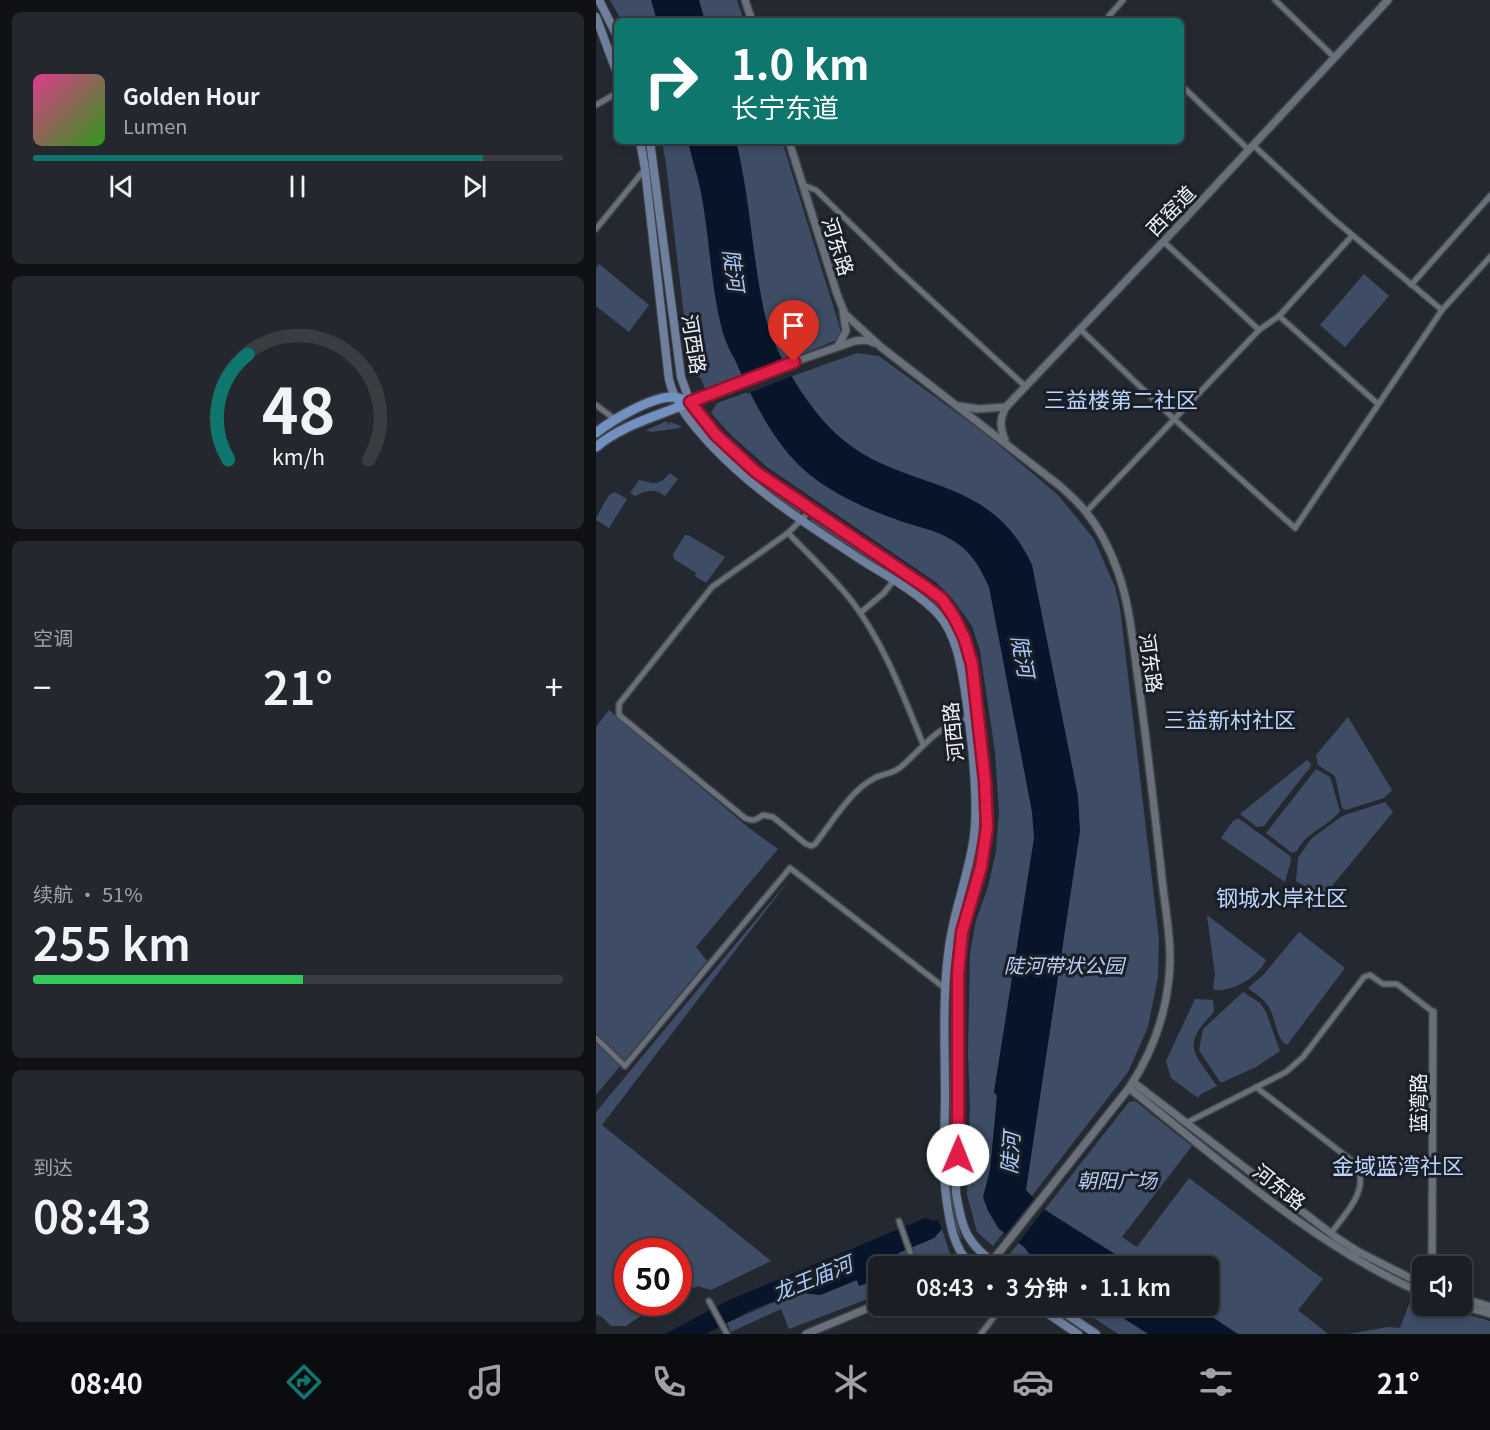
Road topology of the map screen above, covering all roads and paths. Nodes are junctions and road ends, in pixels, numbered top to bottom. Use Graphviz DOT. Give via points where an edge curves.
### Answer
graph roads {
  1 [pos="599,0"];
  2 [pos="745,0"];
  3 [pos="1123,0"];
  4 [pos="1275,0"];
  5 [pos="1388,0"];
  6 [pos="596,18"];
  7 [pos="751,18"];
  8 [pos="1111,18"];
  9 [pos="614,30"];
  10 [pos="1334,57"];
  11 [pos="614,66"];
  12 [pos="1184,88"];
  13 [pos="614,95"];
  14 [pos="596,105"];
  15 [pos="641,144"];
  16 [pos="650,144"];
  17 [pos="790,144"];
  18 [pos="1251,147"];
  19 [pos="645,169"];
  20 [pos="803,185"];
  21 [pos="1490,195"];
  22 [pos="596,229"];
  23 [pos="1352,236"];
  24 [pos="1163,241"];
  25 [pos="1490,256"];
  26 [pos="1410,285"];
  27 [pos="843,310"];
  28 [pos="1442,310"];
  29 [pos="1279,316"];
  30 [pos="1080,329"];
  31 [pos="1259,330"];
  32 [pos="838,346"];
  33 [pos="881,347"];
  34 [pos="1025,386"];
  35 [pos="674,397"];
  36 [pos="690,402"];
  37 [pos="1378,404"];
  38 [pos="596,405"];
  39 [pos="960,406"];
  40 [pos="679,407"];
  41 [pos="1006,407"];
  42 [pos="1174,418"];
  43 [pos="616,420"];
  44 [pos="596,433"];
  45 [pos="1006,442"];
  46 [pos="596,447"];
  47 [pos="811,510"];
  48 [pos="1086,512"];
  49 [pos="800,520"];
  50 [pos="788,533"];
  51 [pos="894,580"];
  52 [pos="860,614"];
  53 [pos="978,715"];
  54 [pos="968,719"];
  55 [pos="923,744"];
  56 [pos="946,989"];
  57 [pos="1433,1012"];
  58 [pos="596,1038"];
  59 [pos="1131,1085"];
  60 [pos="1256,1087"];
  61 [pos="1186,1123"];
  62 [pos="899,1221"];
  63 [pos="1331,1233"];
  64 [pos="912,1256"];
  65 [pos="963,1256"];
  66 [pos="982,1256"];
  67 [pos="997,1256"];
  68 [pos="1432,1256"];
  69 [pos="1412,1279"];
  70 [pos="1412,1288"];
  71 [pos="709,1301"];
  72 [pos="1472,1301"];
  73 [pos="1490,1306"];
  74 [pos="868,1308"];
  75 [pos="1472,1309"];
  76 [pos="1490,1314"];
  77 [pos="995,1316"];
  78 [pos="1051,1316"];
  79 [pos="1069,1316"];
  80 [pos="726,1332"];
  81 [pos="806,1334"];
  82 [pos="981,1334"];
  83 [pos="1078,1334"];
  84 [pos="1096,1334"];
  1 -- 9 [label="main road"];
  2 -- 7 [label="street"];
  3 -- 8 [label="street"];
  4 -- 10 [label="street"];
  5 -- 10 [label="street, 西窑道"];
  6 -- 11 [label="main road"];
  10 -- 18 [label="street, 西窑道"];
  12 -- 18 [label="street"];
  13 -- 14 [label="street"];
  15 -- 19 [label="main road, 河西路"];
  16 -- 36 [label="main road, 河西路" via="681,377"];
  17 -- 20 [label="street, 河东路"];
  18 -- 23 [label="street"];
  18 -- 24 [label="street, 西窑道"];
  19 -- 22 [label="street"];
  19 -- 35 [label="main road, 河西路"];
  20 -- 27 [label="street, 河东路"];
  20 -- 34 [label="street" via="816,190"];
  21 -- 26 [label="street"];
  23 -- 26 [label="street"];
  23 -- 29 [label="street"];
  24 -- 30 [label="street, 西窑道"];
  24 -- 31 [label="street"];
  25 -- 28 [label="street"];
  26 -- 28 [label="street"];
  27 -- 32 [label="street" via="845,331"];
  27 -- 33 [label="street, 河东路"];
  28 -- 37 [label="street"];
  29 -- 31 [label="street"];
  29 -- 37 [label="street"];
  30 -- 34 [label="street, 西窑道"];
  30 -- 42 [label="street"];
  31 -- 42 [label="street"];
  32 -- 33 [label="street, 河东路" via="867,340"];
  32 -- 36 [label="street, 河东路"];
  33 -- 39 [label="street, 河东路"];
  34 -- 41 [label="street, 西窑道"];
  35 -- 36 [label="main road"];
  35 -- 40 [label="main road, 河西路"];
  35 -- 43 [label="main road" via="659,399"];
  36 -- 40 [label="main road"];
  36 -- 47 [label="main road, 河西路" via="716,435 756,472"];
  37 -- 42 [label="street" via="1295,528"];
  38 -- 43 [label="street"];
  39 -- 41 [label="street"];
  39 -- 45 [label="street, 河东路"];
  40 -- 46 [label="main road" via="620,431"];
  40 -- 49 [label="main road, 河西路" via="726,461"];
  41 -- 45 [label="street" via="1000,417"];
  42 -- 48 [label="street"];
  43 -- 44 [label="main road"];
  45 -- 48 [label="street, 河东路"];
  47 -- 49 [label="street"];
  47 -- 53 [label="main road, 河西路" via="942,599 964,637 972,664"];
  48 -- 59 [label="street, 河东路" via="1118,572 1128,611 1171,951 1169,981 1157,1034"];
  49 -- 50 [label="street"];
  49 -- 51 [label="main road, 河西路"];
  50 -- 52 [label="street"];
  50 -- 55 [label="street" via="712,588 619,704 619,715 745,818 751,821 763,815 773,817 811,846 850,798 873,778 893,773"];
  51 -- 52 [label="street"];
  51 -- 54 [label="main road, 河西路" via="939,615 950,632 959,658"];
  52 -- 55 [label="street" via="890,666"];
  53 -- 54 [label="main road"];
  53 -- 66 [label="main road, 河西路" via="987,827 981,867 962,932 958,974 956,1193 970,1242"];
  54 -- 55 [label="street" via="954,722"];
  54 -- 56 [label="main road, 河西路" via="974,834 952,929"];
  56 -- 58 [label="street" via="790,868 625,1066"];
  56 -- 65 [label="main road, 河西路" via="945,1193"];
  57 -- 60 [label="street" via="1397,984 1383,984 1370,975 1364,977 1303,1057"];
  57 -- 68 [label="street, 蓝湾路"];
  59 -- 61 [label="street, 河东路"];
  59 -- 67 [label="street, 河东路"];
  59 -- 70 [label="street, 河东路" via="1306,1226 1374,1270"];
  60 -- 61 [label="street"];
  60 -- 63 [label="street" via="1360,1170 1356,1201"];
  61 -- 63 [label="street, 河东路"];
  62 -- 64 [label="street"];
  63 -- 69 [label="street, 河东路"];
  71 -- 80 [label="street"];
  72 -- 73 [label="street"];
  74 -- 81 [label="street"];
  75 -- 76 [label="street"];
  77 -- 82 [label="street"];
  78 -- 83 [label="main road"];
  79 -- 84 [label="main road"];
}
